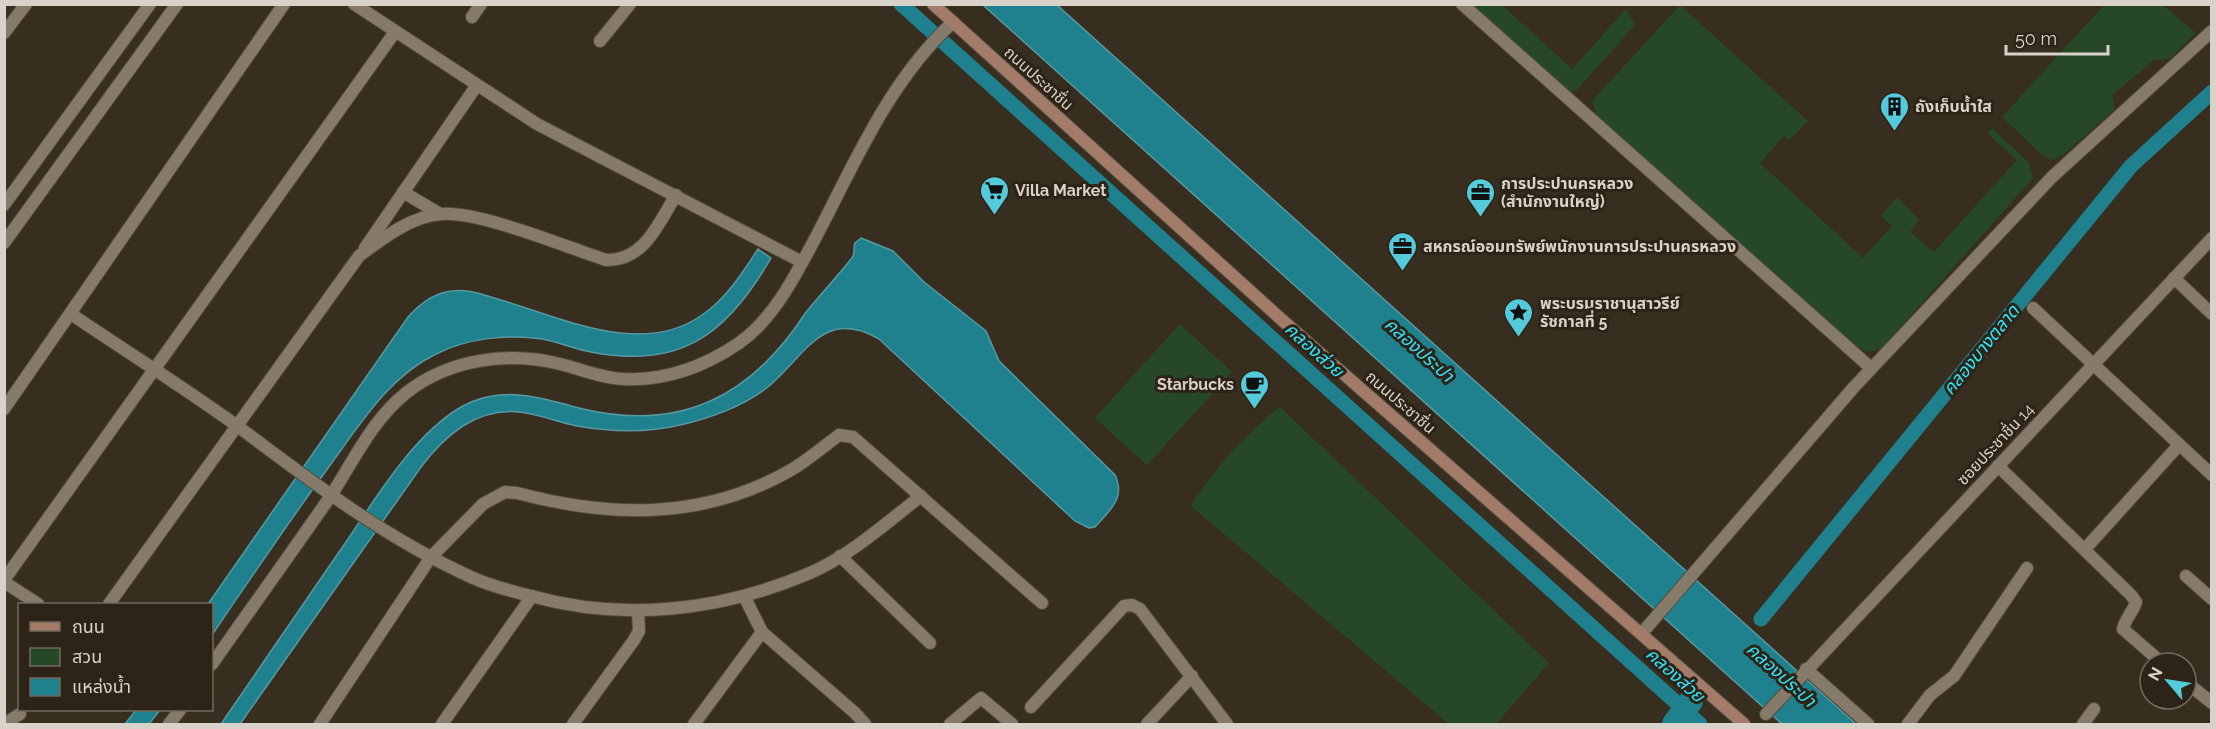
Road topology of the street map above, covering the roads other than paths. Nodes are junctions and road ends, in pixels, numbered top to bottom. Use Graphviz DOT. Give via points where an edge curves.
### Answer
graph roads {
  1 [pos="26,4"];
  2 [pos="150,4"];
  3 [pos="177,4"];
  4 [pos="284,4"];
  5 [pos="354,4"];
  6 [pos="481,4"];
  7 [pos="630,4"];
  8 [pos="933,4"];
  9 [pos="1462,4"];
  10 [pos="472,17"];
  11 [pos="948,27"];
  12 [pos="2211,31"];
  13 [pos="395,32"];
  14 [pos="4,33"];
  15 [pos="600,40"];
  16 [pos="109,62"];
  17 [pos="127,75"];
  18 [pos="477,86"];
  19 [pos="403,192"];
  20 [pos="676,195"];
  21 [pos="7,201"];
  22 [pos="28,211"];
  23 [pos="440,214"];
  24 [pos="2211,238"];
  25 [pos="4,243"];
  26 [pos="359,256"];
  27 [pos="802,262"];
  28 [pos="2174,278"];
  29 [pos="2033,308"];
  30 [pos="71,314"];
  31 [pos="2211,314"];
  32 [pos="2093,364"];
  33 [pos="1871,368"];
  34 [pos="154,370"];
  35 [pos="4,410"];
  36 [pos="237,427"];
  37 [pos="2179,445"];
  38 [pos="1998,465"];
  39 [pos="2211,475"];
  40 [pos="330,496"];
  41 [pos="921,496"];
  42 [pos="2085,549"];
  43 [pos="840,556"];
  44 [pos="431,557"];
  45 [pos="2027,568"];
  46 [pos="2186,576"];
  47 [pos="4,581"];
  48 [pos="531,596"];
  49 [pos="744,596"];
  50 [pos="2211,599"];
  51 [pos="37,603"];
  52 [pos="110,603"];
  53 [pos="1042,603"];
  54 [pos="638,611"];
  55 [pos="762,632"];
  56 [pos="1641,633"];
  57 [pos="930,643"];
  58 [pos="2148,651"];
  59 [pos="213,663"];
  60 [pos="1804,671"];
  61 [pos="1192,676"];
  62 [pos="2198,692"];
  63 [pos="2211,703"];
  64 [pos="1031,707"];
  65 [pos="2094,709"];
  66 [pos="179,711"];
  67 [pos="20,714"];
  68 [pos="1766,714"];
  69 [pos="4,724"];
  70 [pos="169,724"];
  71 [pos="320,724"];
  72 [pos="442,724"];
  73 [pos="573,724"];
  74 [pos="693,724"];
  75 [pos="865,724"];
  76 [pos="950,724"];
  77 [pos="1012,724"];
  78 [pos="1147,724"];
  79 [pos="1227,724"];
  80 [pos="1744,724"];
  81 [pos="1868,724"];
  82 [pos="1908,724"];
  83 [pos="2083,724"];
  1 -- 14 [label="street"];
  2 -- 16 [label="street"];
  3 -- 17 [label="street"];
  4 -- 30 [label="street"];
  5 -- 13 [label="street"];
  6 -- 10 [label="street"];
  7 -- 15 [label="street"];
  8 -- 11 [label="main road, ถนนประชาชื่น"];
  9 -- 33 [label="street"];
  11 -- 27 [label="street" via="889,97"];
  11 -- 56 [label="main road, ถนนประชาชื่น"];
  12 -- 33 [label="street" via="2055,174"];
  13 -- 18 [label="street"];
  13 -- 34 [label="street"];
  16 -- 17 [label="street"];
  16 -- 21 [label="street"];
  17 -- 22 [label="street"];
  18 -- 19 [label="street"];
  18 -- 20 [label="street" via="546,129"];
  19 -- 23 [label="street"];
  19 -- 26 [label="street"];
  20 -- 23 [label="street" via="644,245 633,256 620,261 606,260 499,225"];
  20 -- 27 [label="street"];
  21 -- 22 [label="street"];
  22 -- 25 [label="street"];
  23 -- 26 [label="street" via="406,226"];
  24 -- 28 [label="street, ซอยประชาชื่น 14"];
  26 -- 36 [label="street"];
  27 -- 40 [label="street" via="781,297 752,332 727,351 685,372 621,379 538,359 509,357 484,359 437,376 407,392 387,411"];
  28 -- 31 [label="street"];
  28 -- 32 [label="street, ซอยประชาชื่น 14"];
  29 -- 32 [label="street"];
  30 -- 34 [label="street"];
  30 -- 35 [label="street"];
  32 -- 37 [label="street"];
  32 -- 38 [label="street, ซอยประชาชื่น 14"];
  33 -- 56 [label="street"];
  34 -- 36 [label="street"];
  34 -- 47 [label="street"];
  36 -- 40 [label="street"];
  36 -- 52 [label="street"];
  37 -- 39 [label="street"];
  37 -- 42 [label="street"];
  38 -- 42 [label="street"];
  38 -- 60 [label="street, ซอยประชาชื่น 14"];
  40 -- 44 [label="street"];
  40 -- 59 [label="street"];
  41 -- 43 [label="street"];
  41 -- 44 [label="street" via="846,434 763,484 726,499 690,506 655,511 602,510 505,492 483,504"];
  41 -- 53 [label="street"];
  42 -- 58 [label="street" via="2136,602 2123,629"];
  43 -- 49 [label="street" via="809,573"];
  43 -- 57 [label="street"];
  44 -- 48 [label="street" via="472,578"];
  44 -- 71 [label="street"];
  45 -- 82 [label="street" via="1954,676 1929,695"];
  46 -- 50 [label="street"];
  47 -- 51 [label="street"];
  48 -- 54 [label="street" via="561,605"];
  48 -- 72 [label="street"];
  49 -- 54 [label="street" via="706,605"];
  49 -- 55 [label="street"];
  54 -- 73 [label="street" via="639,630 634,640"];
  55 -- 74 [label="street"];
  55 -- 75 [label="street"];
  56 -- 80 [label="main road, ถนนประชาชื่น"];
  60 -- 68 [label="street, ซอยประชาชื่น 14"];
  60 -- 81 [label="street"];
  61 -- 64 [label="street" via="1140,609 1124,606"];
  61 -- 78 [label="street"];
  61 -- 79 [label="street"];
  62 -- 63 [label="street"];
  65 -- 83 [label="street"];
  66 -- 70 [label="street"];
  67 -- 69 [label="street"];
  76 -- 77 [label="street" via="981,698"];
}
